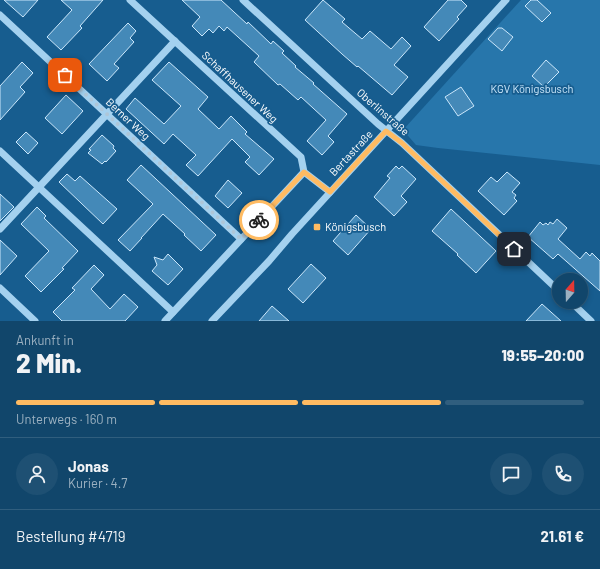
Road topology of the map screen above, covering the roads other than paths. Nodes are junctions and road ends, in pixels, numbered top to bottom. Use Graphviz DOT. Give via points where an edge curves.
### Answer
graph roads {
  1 [pos="130,0"];
  2 [pos="243,0"];
  3 [pos="506,0"];
  4 [pos="0,15"];
  5 [pos="175,41"];
  6 [pos="107,115"];
  7 [pos="386,131"];
  8 [pos="0,151"];
  9 [pos="304,172"];
  10 [pos="39,188"];
  11 [pos="330,192"];
  12 [pos="0,229"];
  13 [pos="241,239"];
  14 [pos="552,284"];
  15 [pos="0,288"];
  16 [pos="578,309"];
  17 [pos="173,312"];
  18 [pos="35,321"];
  19 [pos="165,321"];
  20 [pos="212,321"];
  21 [pos="591,321"];
  1 -- 5 [label="street, Schaffhausener Weg"];
  2 -- 7 [label="street, Oberlinstraße"];
  3 -- 7 [label="street, Bertastraße"];
  4 -- 6 [label="street, Berner Weg"];
  5 -- 6 [label="street"];
  5 -- 9 [label="street, Schaffhausener Weg" via="301,157"];
  6 -- 10 [label="street"];
  6 -- 13 [label="street, Berner Weg"];
  7 -- 11 [label="street, Bertastraße"];
  7 -- 14 [label="street, Oberlinstraße" via="402,143"];
  8 -- 10 [label="street"];
  9 -- 11 [label="street"];
  9 -- 13 [label="street"];
  10 -- 12 [label="street"];
  10 -- 17 [label="street"];
  11 -- 20 [label="street, Bertastraße"];
  13 -- 17 [label="street"];
  15 -- 18 [label="street"];
  16 -- 21 [label="street"];
  17 -- 19 [label="street"];
}
